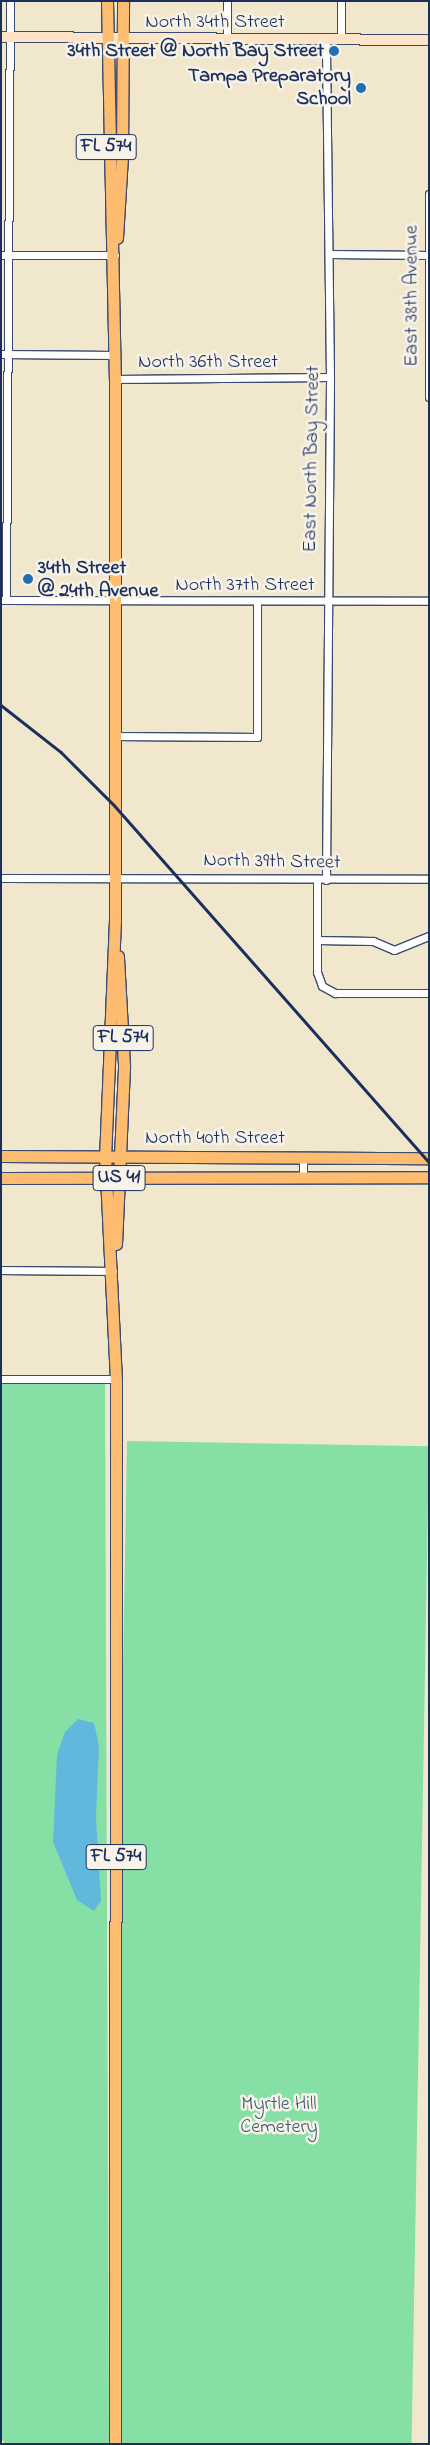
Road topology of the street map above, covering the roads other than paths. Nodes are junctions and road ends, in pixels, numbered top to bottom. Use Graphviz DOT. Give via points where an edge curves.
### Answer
graph roads {
  1 [pos="10,1"];
  2 [pos="107,1"];
  3 [pos="123,1"];
  4 [pos="227,1"];
  5 [pos="341,1"];
  6 [pos="6,37"];
  7 [pos="227,38"];
  8 [pos="106,39"];
  9 [pos="326,39"];
  10 [pos="341,39"];
  11 [pos="122,40"];
  12 [pos="429,40"];
  13 [pos="429,194"];
  14 [pos="329,254"];
  15 [pos="1,255"];
  16 [pos="10,255"];
  17 [pos="115,255"];
  18 [pos="428,255"];
  19 [pos="4,354"];
  20 [pos="115,356"];
  21 [pos="429,375"];
  22 [pos="330,376"];
  23 [pos="115,379"];
  24 [pos="429,397"];
  25 [pos="4,600"];
  26 [pos="115,601"];
  27 [pos="257,601"];
  28 [pos="326,601"];
  29 [pos="429,601"];
  30 [pos="115,736"];
  31 [pos="115,877"];
  32 [pos="1,878"];
  33 [pos="429,878"];
  34 [pos="322,880"];
  35 [pos="115,920"];
  36 [pos="429,936"];
  37 [pos="317,940"];
  38 [pos="429,993"];
  39 [pos="1,1156"];
  40 [pos="105,1156"];
  41 [pos="123,1156"];
  42 [pos="303,1156"];
  43 [pos="429,1158"];
  44 [pos="303,1177"];
  45 [pos="429,1177"];
  46 [pos="1,1178"];
  47 [pos="106,1178"];
  48 [pos="122,1178"];
  49 [pos="1,1270"];
  50 [pos="113,1271"];
  51 [pos="1,1379"];
  52 [pos="116,1379"];
  53 [pos="115,2444"];
  1 -- 6 [label="street"];
  2 -- 8 [label="main road, FL 574"];
  3 -- 11 [label="main road, FL 574"];
  4 -- 7 [label="street"];
  5 -- 10 [label="street"];
  6 -- 8 [label="street, North 34th Street"];
  6 -- 16 [label="street"];
  7 -- 9 [label="street, North 34th Street"];
  7 -- 11 [label="street, North 34th Street"];
  8 -- 11 [label="street, North 34th Street"];
  8 -- 17 [label="main road, FL 574" via="109,211"];
  9 -- 10 [label="street, North 34th Street"];
  9 -- 14 [label="street, East North Bay Street"];
  10 -- 12 [label="street, North 34th Street"];
  11 -- 17 [label="main road, FL 574" via="122,167"];
  13 -- 18 [label="street, East 38th Avenue"];
  14 -- 18 [label="street"];
  14 -- 22 [label="street, East North Bay Street"];
  15 -- 16 [label="street"];
  16 -- 17 [label="street"];
  16 -- 19 [label="street"];
  17 -- 20 [label="main road, FL 574"];
  18 -- 21 [label="street, East 38th Avenue"];
  19 -- 20 [label="street, North 36th Street"];
  19 -- 25 [label="street"];
  20 -- 23 [label="main road, FL 574"];
  21 -- 24 [label="street, East 38th Avenue"];
  22 -- 23 [label="street, North 36th Street"];
  22 -- 28 [label="street, East North Bay Street"];
  23 -- 26 [label="main road, FL 574"];
  25 -- 26 [label="street, North 37th Street"];
  26 -- 27 [label="street, North 37th Street"];
  26 -- 30 [label="main road, FL 574"];
  27 -- 28 [label="street, North 37th Street"];
  27 -- 30 [label="street" via="257,737"];
  28 -- 29 [label="street, North 37th Street"];
  28 -- 34 [label="street, East North Bay Street"];
  30 -- 31 [label="main road, FL 574"];
  31 -- 32 [label="street, North 39th Street"];
  31 -- 34 [label="street, North 39th Street"];
  31 -- 35 [label="main road, FL 574"];
  33 -- 34 [label="street, North 39th Street"];
  34 -- 37 [label="street, East North Bay Street"];
  35 -- 40 [label="main road, FL 574"];
  35 -- 41 [label="main road, FL 574" via="123,1033"];
  36 -- 37 [label="street" via="394,950 373,941"];
  37 -- 38 [label="street, East North Bay Street" via="318,980 328,991"];
  39 -- 40 [label="main road, North 40th Street / US 41"];
  40 -- 41 [label="main road, North 40th Street / US 41"];
  40 -- 47 [label="main road, FL 574"];
  41 -- 42 [label="main road, North 40th Street / US 41"];
  41 -- 48 [label="main road, FL 574"];
  42 -- 43 [label="main road, North 40th Street / US 41"];
  42 -- 44 [label="street"];
  44 -- 45 [label="main road, North 40th Street / US 41"];
  44 -- 48 [label="main road, North 40th Street / US 41"];
  46 -- 47 [label="main road, North 40th Street / US 41"];
  47 -- 48 [label="main road, North 40th Street / US 41"];
  47 -- 50 [label="main road, FL 574"];
  48 -- 50 [label="main road, FL 574"];
  49 -- 50 [label="street"];
  50 -- 52 [label="main road, FL 574"];
  51 -- 52 [label="street"];
  52 -- 53 [label="main road, FL 574"];
}
